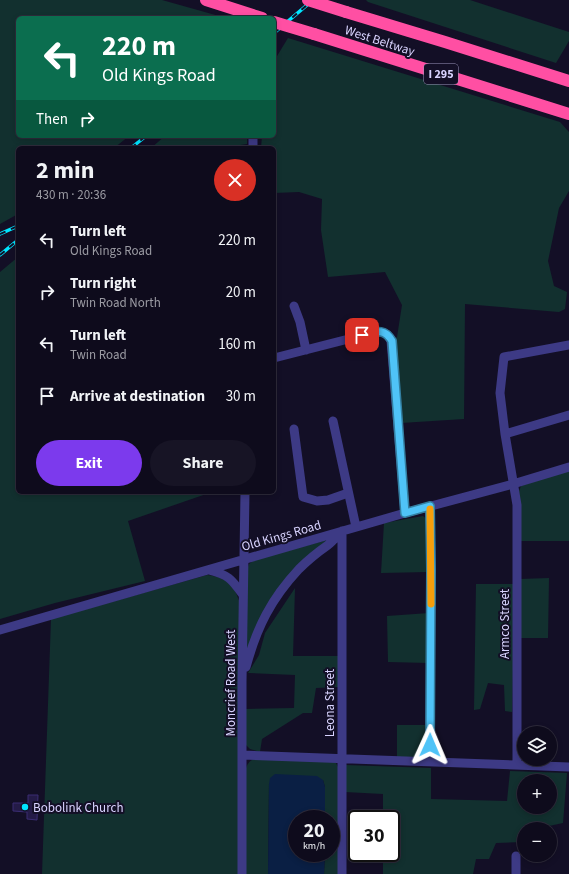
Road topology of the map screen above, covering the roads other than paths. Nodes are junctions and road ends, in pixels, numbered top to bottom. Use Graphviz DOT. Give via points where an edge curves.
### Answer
graph roads {
  1 [pos="206,0"];
  2 [pos="308,0"];
  3 [pos="256,16"];
  4 [pos="276,23"];
  5 [pos="569,81"];
  6 [pos="569,114"];
  7 [pos="294,306"];
  8 [pos="569,345"];
  9 [pos="306,350"];
  10 [pos="276,358"];
  11 [pos="569,415"];
  12 [pos="333,421"];
  13 [pos="294,429"];
  14 [pos="505,434"];
  15 [pos="569,467"];
  16 [pos="513,484"];
  17 [pos="348,492"];
  18 [pos="245,494"];
  19 [pos="430,506"];
  20 [pos="405,513"];
  21 [pos="356,527"];
  22 [pos="342,531"];
  23 [pos="244,560"];
  24 [pos="208,570"];
  25 [pos="243,595"];
  26 [pos="0,630"];
  27 [pos="242,682"];
  28 [pos="517,726"];
  29 [pos="243,755"];
  30 [pos="341,758"];
  31 [pos="430,761"];
  32 [pos="517,764"];
  33 [pos="552,766"];
  34 [pos="569,767"];
  35 [pos="516,856"];
  36 [pos="242,874"];
  37 [pos="342,874"];
  38 [pos="516,874"];
  1 -- 3 [label="highway"];
  2 -- 5 [label="highway, West Beltway / I 295, bridge"];
  4 -- 6 [label="highway, West Beltway / I 295, bridge"];
  7 -- 9 [label="street"];
  8 -- 14 [label="street, Armco Street" via="504,357 500,393"];
  9 -- 10 [label="street"];
  9 -- 20 [label="street" via="376,332 389,336 392,341"];
  11 -- 14 [label="street"];
  12 -- 17 [label="street"];
  13 -- 17 [label="street" via="303,497 317,501 328,500"];
  14 -- 16 [label="street, Armco Street"];
  15 -- 16 [label="street, Old Kings Road"];
  16 -- 19 [label="street, Old Kings Road"];
  16 -- 28 [label="street, Armco Street" via="517,505"];
  17 -- 21 [label="street"];
  18 -- 23 [label="street, Moncrief Road West"];
  19 -- 20 [label="street, Old Kings Road"];
  19 -- 31 [label="street"];
  20 -- 21 [label="street, Old Kings Road"];
  21 -- 22 [label="street, Old Kings Road"];
  22 -- 23 [label="street, Old Kings Road"];
  22 -- 27 [label="street" via="300,568 272,602 251,647"];
  22 -- 30 [label="street, Leona Street"];
  23 -- 24 [label="street, Old Kings Road"];
  23 -- 25 [label="street, Moncrief Road West"];
  24 -- 25 [label="street" via="224,574 234,582"];
  24 -- 26 [label="street, Old Kings Road"];
  25 -- 27 [label="street, Moncrief Road West"];
  27 -- 29 [label="street, Moncrief Road West"];
  29 -- 30 [label="street"];
  29 -- 36 [label="street, Moncrief Road West"];
  30 -- 31 [label="street"];
  30 -- 37 [label="street, Leona Street"];
  31 -- 32 [label="street"];
  33 -- 34 [label="street"];
  35 -- 38 [label="street"];
}
